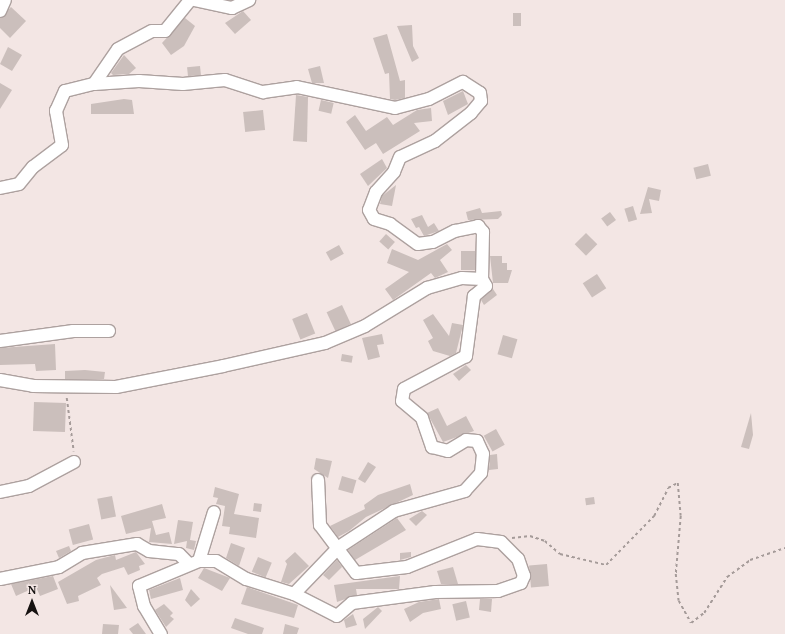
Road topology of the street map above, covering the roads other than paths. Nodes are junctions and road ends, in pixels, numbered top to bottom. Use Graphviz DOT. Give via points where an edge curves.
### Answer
graph roads {
  1 [pos="5,0"];
  2 [pos="190,0"];
  3 [pos="194,0"];
  4 [pos="249,0"];
  5 [pos="0,10"];
  6 [pos="94,84"];
  7 [pos="0,188"];
  8 [pos="482,279"];
  9 [pos="109,331"];
  10 [pos="0,341"];
  11 [pos="0,380"];
  12 [pos="74,462"];
  13 [pos="318,480"];
  14 [pos="0,492"];
  15 [pos="214,512"];
  16 [pos="339,547"];
  17 [pos="194,562"];
  18 [pos="0,579"];
  19 [pos="294,594"];
  20 [pos="161,634"];
  1 -- 5 [label="street"];
  2 -- 6 [label="street" via="165,31 152,31 118,49"];
  3 -- 4 [label="street" via="232,8"];
  6 -- 7 [label="street" via="65,91 56,111 62,145 33,167 19,184"];
  6 -- 8 [label="street" via="138,81 183,84 225,80 263,92 297,87 395,108 429,99 456,84 473,85 480,93 481,101 472,113 435,141 400,157 394,172 376,192 369,210 374,219 390,224 418,244 433,242 442,236 478,226 483,232 485,249"];
  8 -- 11 [label="street" via="462,278 427,288 365,326 325,343 116,387 64,387"];
  8 -- 16 [label="street" via="486,286 474,296 466,356 404,389 402,401 422,418 432,447 448,451 466,440 477,441 483,454 481,473 466,491 394,511"];
  9 -- 10 [label="street" via="73,331"];
  12 -- 14 [label="street" via="29,486"];
  13 -- 16 [label="street" via="320,526"];
  15 -- 17 [label="street"];
  16 -- 19 [label="street"];
  16 -- 19 [label="street" via="356,573 407,567 476,539 502,542 518,559 524,576 521,583 498,591 435,592 352,603 337,616"];
  17 -- 18 [label="street" via="180,554 148,551 137,544 82,553 59,567"];
  17 -- 19 [label="street" via="216,561 246,579"];
  17 -- 20 [label="street" via="139,586 144,606"];
}
